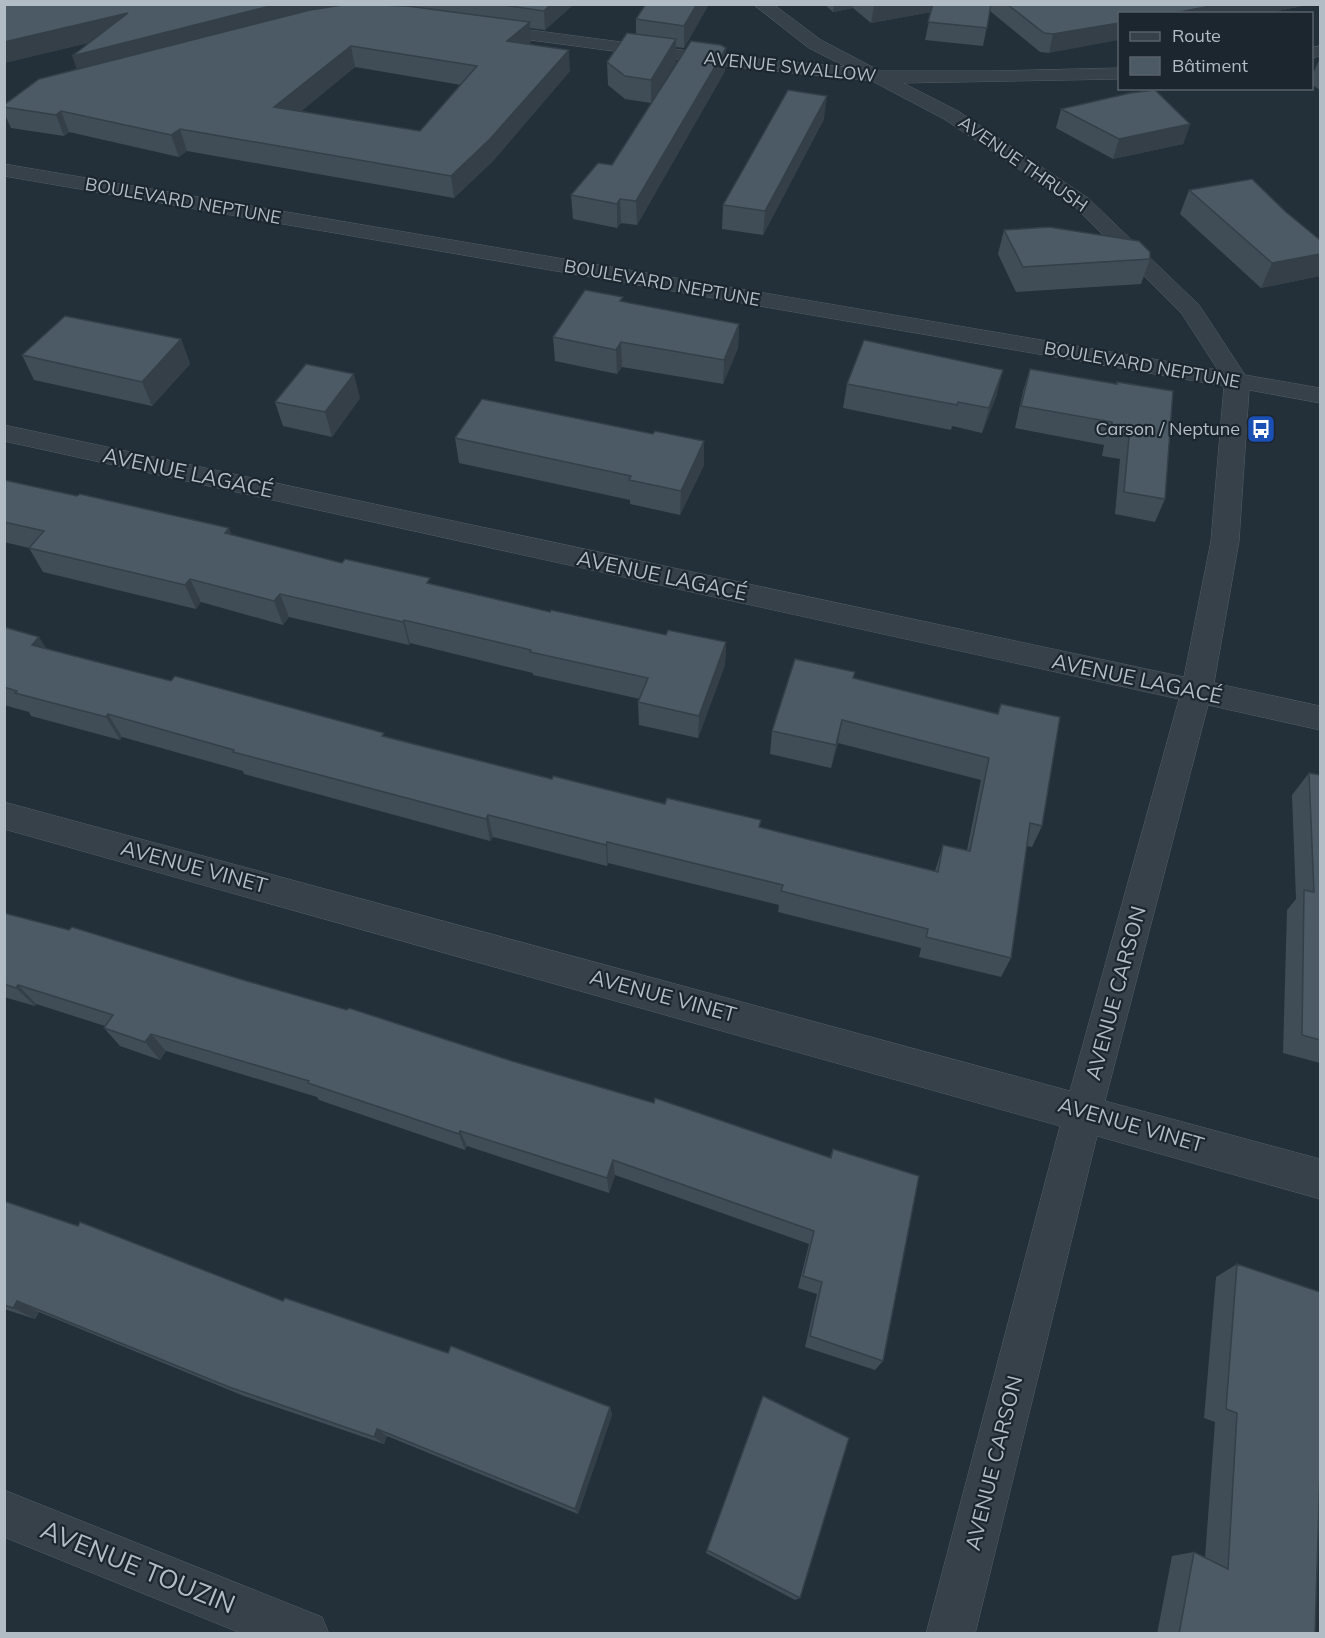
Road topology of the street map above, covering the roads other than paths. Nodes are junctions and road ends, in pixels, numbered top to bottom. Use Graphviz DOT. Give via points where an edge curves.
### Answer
graph roads {
  1 [pos="761,4"];
  2 [pos="468,27"];
  3 [pos="1118,74"];
  4 [pos="877,76"];
  5 [pos="4,170"];
  6 [pos="1237,381"];
  7 [pos="1320,395"];
  8 [pos="4,433"];
  9 [pos="1197,692"];
  10 [pos="1320,718"];
  11 [pos="4,815"];
  12 [pos="1083,1112"];
  13 [pos="1320,1179"];
  14 [pos="4,1513"];
  15 [pos="305,1634"];
  16 [pos="950,1634"];
  1 -- 4 [label="street, AVENUE THRUSH" via="815,44"];
  2 -- 4 [label="street, AVENUE SWALLOW" via="734,62"];
  3 -- 4 [label="street, AVENUE SWALLOW"];
  4 -- 6 [label="street, AVENUE THRUSH" via="951,115 1081,202 1191,310"];
  5 -- 6 [label="street, BOULEVARD NEPTUNE"];
  6 -- 7 [label="street, BOULEVARD NEPTUNE"];
  6 -- 9 [label="street, AVENUE CARSON" via="1225,541"];
  8 -- 9 [label="street, AVENUE LAGACÉ"];
  9 -- 10 [label="street, AVENUE LAGACÉ"];
  9 -- 12 [label="street, AVENUE CARSON"];
  11 -- 12 [label="street, AVENUE VINET"];
  12 -- 13 [label="street, AVENUE VINET"];
  12 -- 16 [label="street, AVENUE CARSON"];
  14 -- 15 [label="street, AVENUE TOUZIN"];
}
